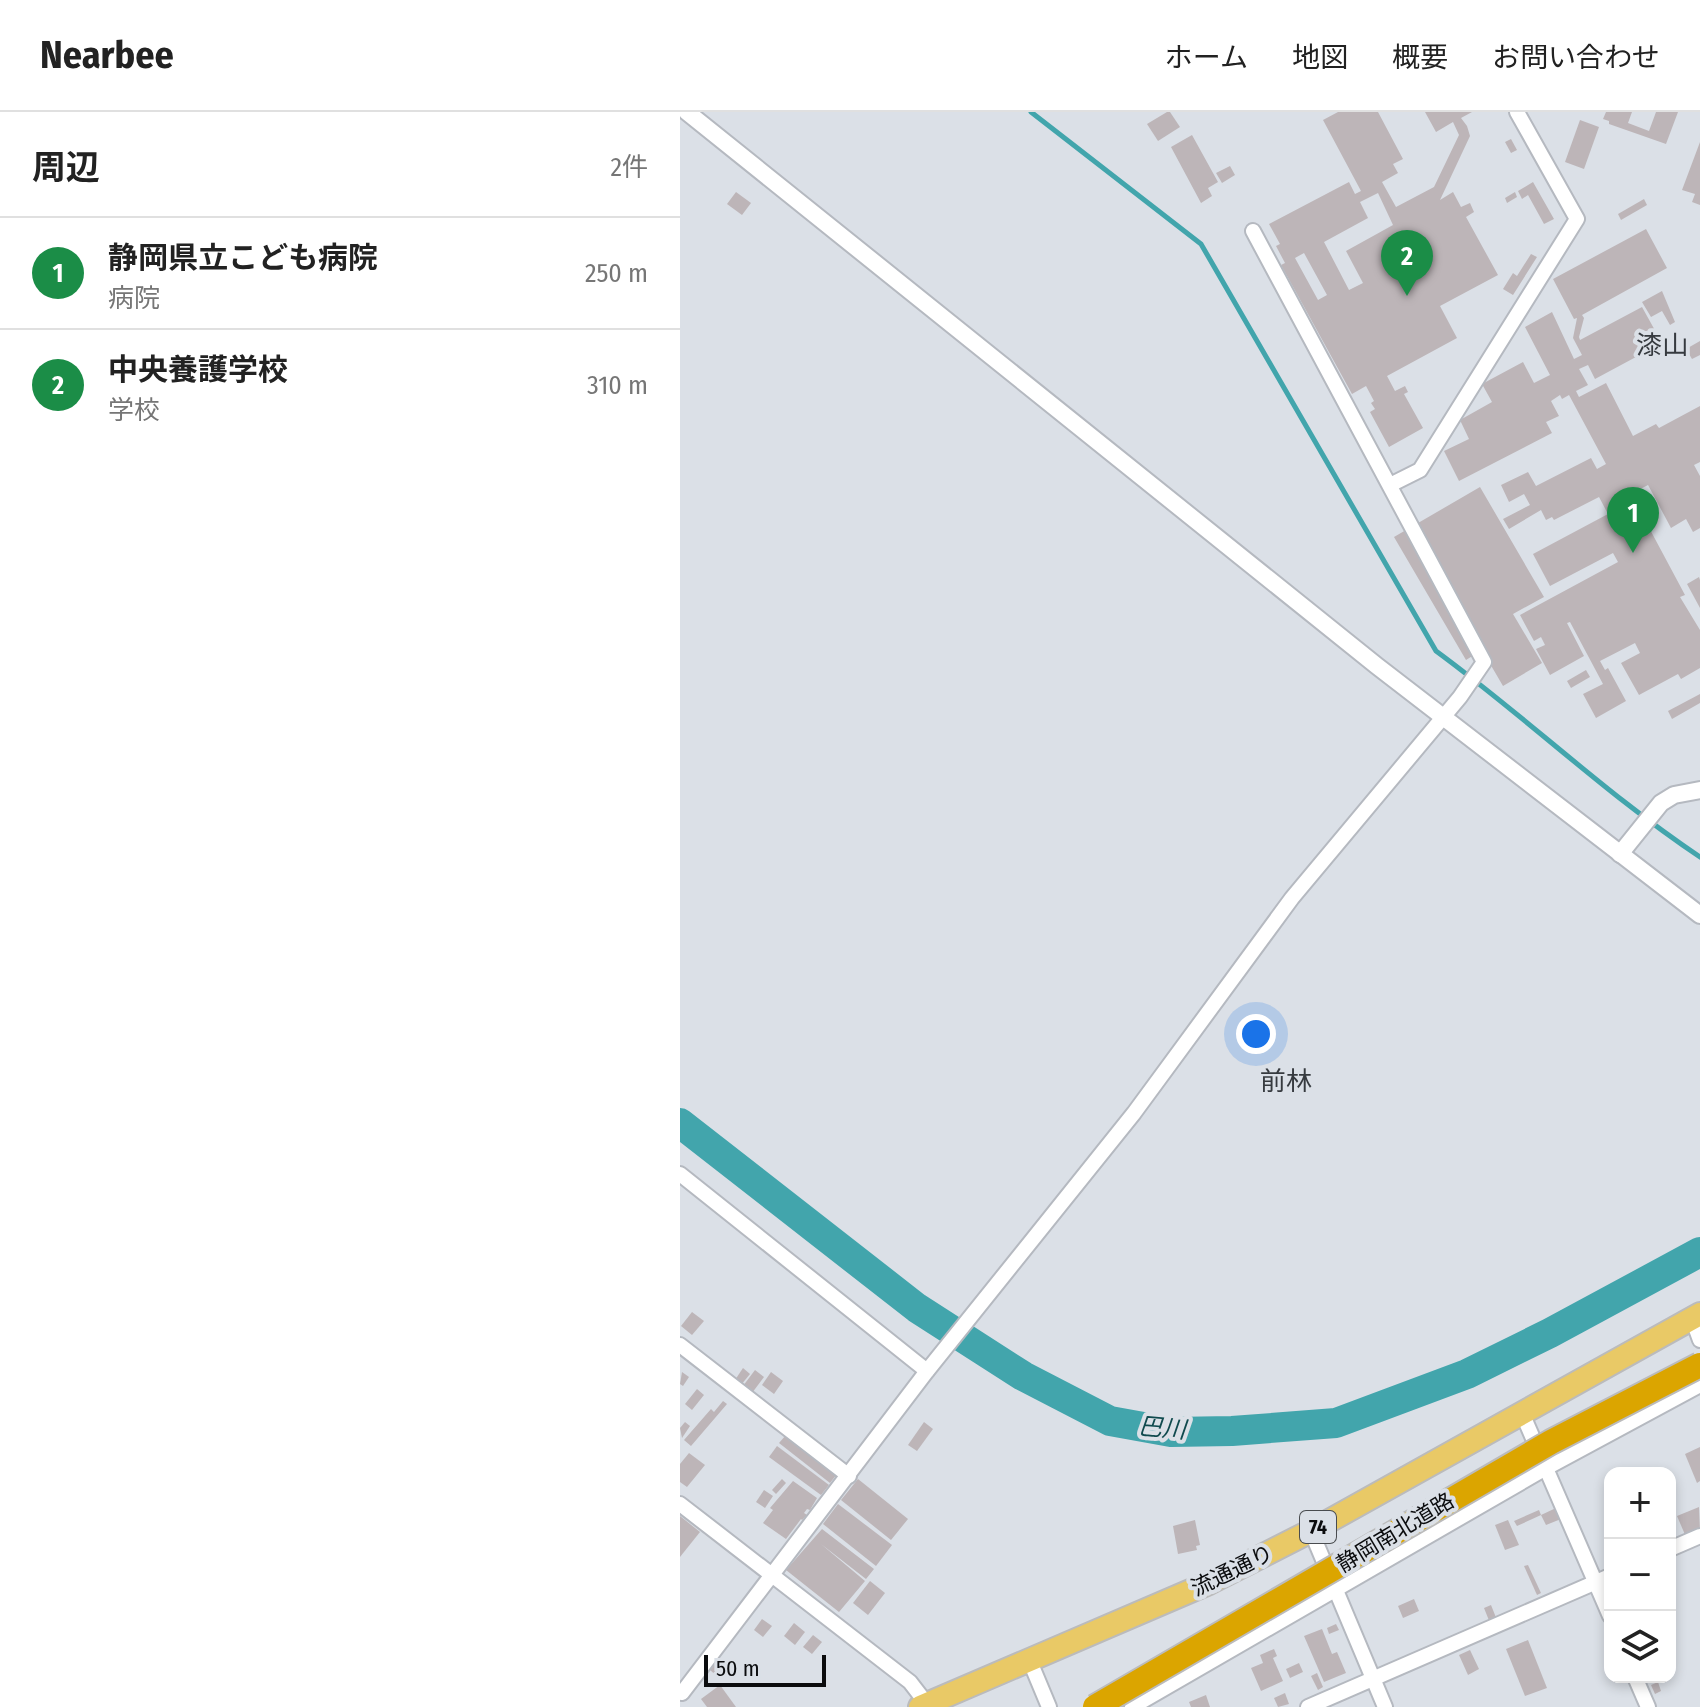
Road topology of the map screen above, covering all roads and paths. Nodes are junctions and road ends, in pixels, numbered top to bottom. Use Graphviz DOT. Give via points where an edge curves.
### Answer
graph roads {
  1 [pos="687,112"];
  2 [pos="1517,112"];
  3 [pos="1253,231"];
  4 [pos="1390,485"];
  5 [pos="1443,717"];
  6 [pos="1700,790"];
  7 [pos="1620,854"];
  8 [pos="1700,915"];
  9 [pos="680,1174"];
  10 [pos="1696,1316"];
  11 [pos="1700,1340"];
  12 [pos="680,1345"];
  13 [pos="1700,1365"];
  14 [pos="927,1371"];
  15 [pos="1700,1375"];
  16 [pos="1700,1385"];
  17 [pos="1522,1413"];
  18 [pos="1546,1468"];
  19 [pos="849,1476"];
  20 [pos="680,1504"];
  21 [pos="1311,1531"];
  22 [pos="1700,1536"];
  23 [pos="1676,1546"];
  24 [pos="772,1575"];
  25 [pos="1603,1579"];
  26 [pos="1336,1589"];
  27 [pos="1609,1611"];
  28 [pos="1029,1659"];
  29 [pos="1374,1680"];
  30 [pos="1638,1683"];
  31 [pos="681,1692"];
  32 [pos="955,1700"];
  33 [pos="923,1705"];
  34 [pos="691,1707"];
  35 [pos="1049,1707"];
  36 [pos="1095,1707"];
  37 [pos="1113,1707"];
  38 [pos="1132,1707"];
  39 [pos="1308,1707"];
  40 [pos="1385,1707"];
  41 [pos="1648,1707"];
  1 -- 5 [label="street"];
  2 -- 4 [label="street" via="1577,219 1420,470"];
  3 -- 4 [label="street"];
  4 -- 5 [label="street" via="1484,662"];
  5 -- 7 [label="street"];
  5 -- 14 [label="street" via="1292,898 1134,1113"];
  6 -- 7 [label="street" via="1661,803"];
  7 -- 8 [label="street"];
  9 -- 14 [label="street"];
  10 -- 11 [label="street"];
  10 -- 17 [label="main road, 流通通り / 74"];
  12 -- 19 [label="street"];
  13 -- 36 [label="highway, 静岡南北道路 / 74, bridge" via="1537,1449"];
  14 -- 19 [label="street"];
  15 -- 37 [label="highway, 静岡南北道路 / 74" via="1461,1503"];
  16 -- 18 [label="street"];
  17 -- 18 [label="street"];
  17 -- 21 [label="main road, 流通通り / 74"];
  18 -- 25 [label="street"];
  18 -- 26 [label="street"];
  19 -- 24 [label="street"];
  20 -- 24 [label="street"];
  21 -- 26 [label="street"];
  21 -- 28 [label="main road, 流通通り / 74" via="1209,1583"];
  22 -- 23 [label="street"];
  24 -- 31 [label="street"];
  24 -- 33 [label="street" via="910,1682"];
  25 -- 27 [label="street"];
  25 -- 29 [label="street"];
  26 -- 29 [label="street"];
  26 -- 38 [label="street"];
  28 -- 32 [label="main road, 流通通り / 74"];
  28 -- 35 [label="street"];
  29 -- 39 [label="street"];
  29 -- 40 [label="street"];
  30 -- 41 [label="street"];
  31 -- 34 [label="street"];
  32 -- 33 [label="main road, 流通通り / 74"];
}
